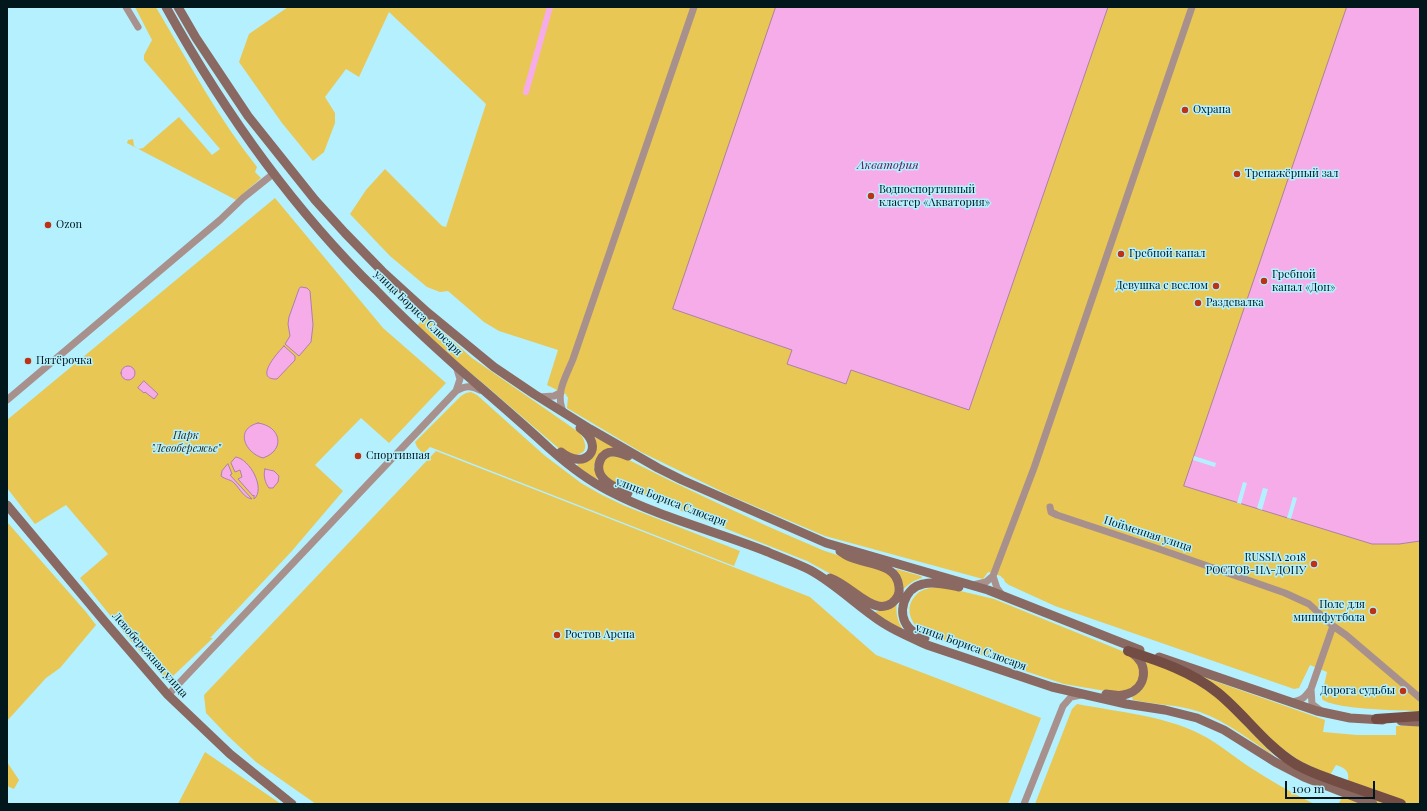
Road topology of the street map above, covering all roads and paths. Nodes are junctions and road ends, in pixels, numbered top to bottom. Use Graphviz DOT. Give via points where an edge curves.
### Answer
graph roads {
  1 [pos="126,7"];
  2 [pos="166,7"];
  3 [pos="178,7"];
  4 [pos="694,7"];
  5 [pos="1192,7"];
  6 [pos="138,27"];
  7 [pos="273,174"];
  8 [pos="456,366"];
  9 [pos="456,391"];
  10 [pos="560,393"];
  11 [pos="489,394"];
  12 [pos="539,397"];
  13 [pos="7,400"];
  14 [pos="561,411"];
  15 [pos="534,434"];
  16 [pos="658,468"];
  17 [pos="7,505"];
  18 [pos="1050,507"];
  19 [pos="652,510"];
  20 [pos="826,543"];
  21 [pos="809,569"];
  22 [pos="993,576"];
  23 [pos="972,585"];
  24 [pos="988,590"];
  25 [pos="1004,596"];
  26 [pos="1333,626"];
  27 [pos="1094,633"];
  28 [pos="1128,651"];
  29 [pos="970,659"];
  30 [pos="1311,688"];
  31 [pos="1079,694"];
  32 [pos="168,695"];
  33 [pos="1420,698"];
  34 [pos="1287,702"];
  35 [pos="1325,713"];
  36 [pos="1420,716"];
  37 [pos="1376,719"];
  38 [pos="1420,722"];
  39 [pos="1330,784"];
  40 [pos="292,804"];
  41 [pos="1024,804"];
  42 [pos="1374,804"];
  43 [pos="1401,804"];
  1 -- 6 [label="street"];
  2 -- 7 [label="main road, улица Бориса Слюсаря" via="237,124"];
  3 -- 12 [label="main road, улица Бориса Слюсаря" via="248,116 315,200 377,265 427,312 494,367"];
  4 -- 10 [label="street"];
  5 -- 22 [label="street" via="1034,468"];
  7 -- 8 [label="main road, улица Бориса Слюсаря" via="374,289"];
  7 -- 13 [label="street"];
  8 -- 9 [label="street" via="460,379"];
  8 -- 11 [label="main road, улица Бориса Слюсаря"];
  9 -- 11 [label="street" via="473,386"];
  9 -- 32 [label="street"];
  10 -- 12 [label="street"];
  10 -- 14 [label="street"];
  11 -- 15 [label="main road, улица Бориса Слюсаря"];
  12 -- 14 [label="main road, улица Бориса Слюсаря"];
  14 -- 15 [label="main road" via="558,412 561,416 589,436 593,446 590,456 581,460 570,458 539,434"];
  14 -- 16 [label="main road, улица Бориса Слюсаря"];
  15 -- 19 [label="main road, улица Бориса Слюсаря" via="565,462 591,480"];
  16 -- 19 [label="main road" via="652,468 612,451 601,458 598,467 605,481 648,502"];
  16 -- 20 [label="main road, улица Бориса Слюсаря"];
  17 -- 32 [label="main road, Левобережная улица"];
  18 -- 26 [label="street, Пойменная улица" via="1051,512 1057,515 1281,592 1309,604"];
  19 -- 21 [label="main road, улица Бориса Слюсаря"];
  20 -- 21 [label="main road" via="851,558 892,571 898,580 900,590 895,601 884,607 877,606 837,581"];
  20 -- 23 [label="main road, улица Бориса Слюсаря"];
  21 -- 29 [label="main road, улица Бориса Слюсаря" via="896,630 927,645"];
  22 -- 23 [label="street" via="986,582"];
  22 -- 25 [label="street" via="997,588"];
  23 -- 24 [label="main road, улица Бориса Слюсаря"];
  24 -- 25 [label="main road, улица Бориса Слюсаря"];
  24 -- 29 [label="main road" via="984,594 944,584 923,584 905,597 904,620 909,627 928,639 969,655"];
  25 -- 27 [label="main road, улица Бориса Слюсаря"];
  26 -- 30 [label="street"];
  26 -- 33 [label="street, Пойменная улица"];
  27 -- 28 [label="main road" via="1099,640"];
  27 -- 34 [label="main road, улица Бориса Слюсаря"];
  28 -- 31 [label="main road" via="1141,660 1143,666 1144,678 1137,689 1126,695 1117,696 1079,689"];
  28 -- 39 [label="main road" via="1193,675 1218,694 1284,756"];
  29 -- 31 [label="main road, улица Бориса Слюсаря"];
  30 -- 34 [label="street" via="1301,700"];
  30 -- 35 [label="street" via="1312,704"];
  31 -- 39 [label="main road, улица Бориса Слюсаря" via="1165,710 1208,722 1291,771"];
  31 -- 41 [label="street" via="1071,697 1062,706"];
  32 -- 40 [label="main road, Левобережная улица" via="230,754"];
  34 -- 35 [label="main road, улица Бориса Слюсаря"];
  35 -- 37 [label="main road, улица Бориса Слюсаря" via="1350,718"];
  36 -- 37 [label="main road"];
  37 -- 38 [label="main road, улица Бориса Слюсаря"];
  39 -- 42 [label="main road, улица Бориса Слюсаря"];
  39 -- 43 [label="main road"];
}
